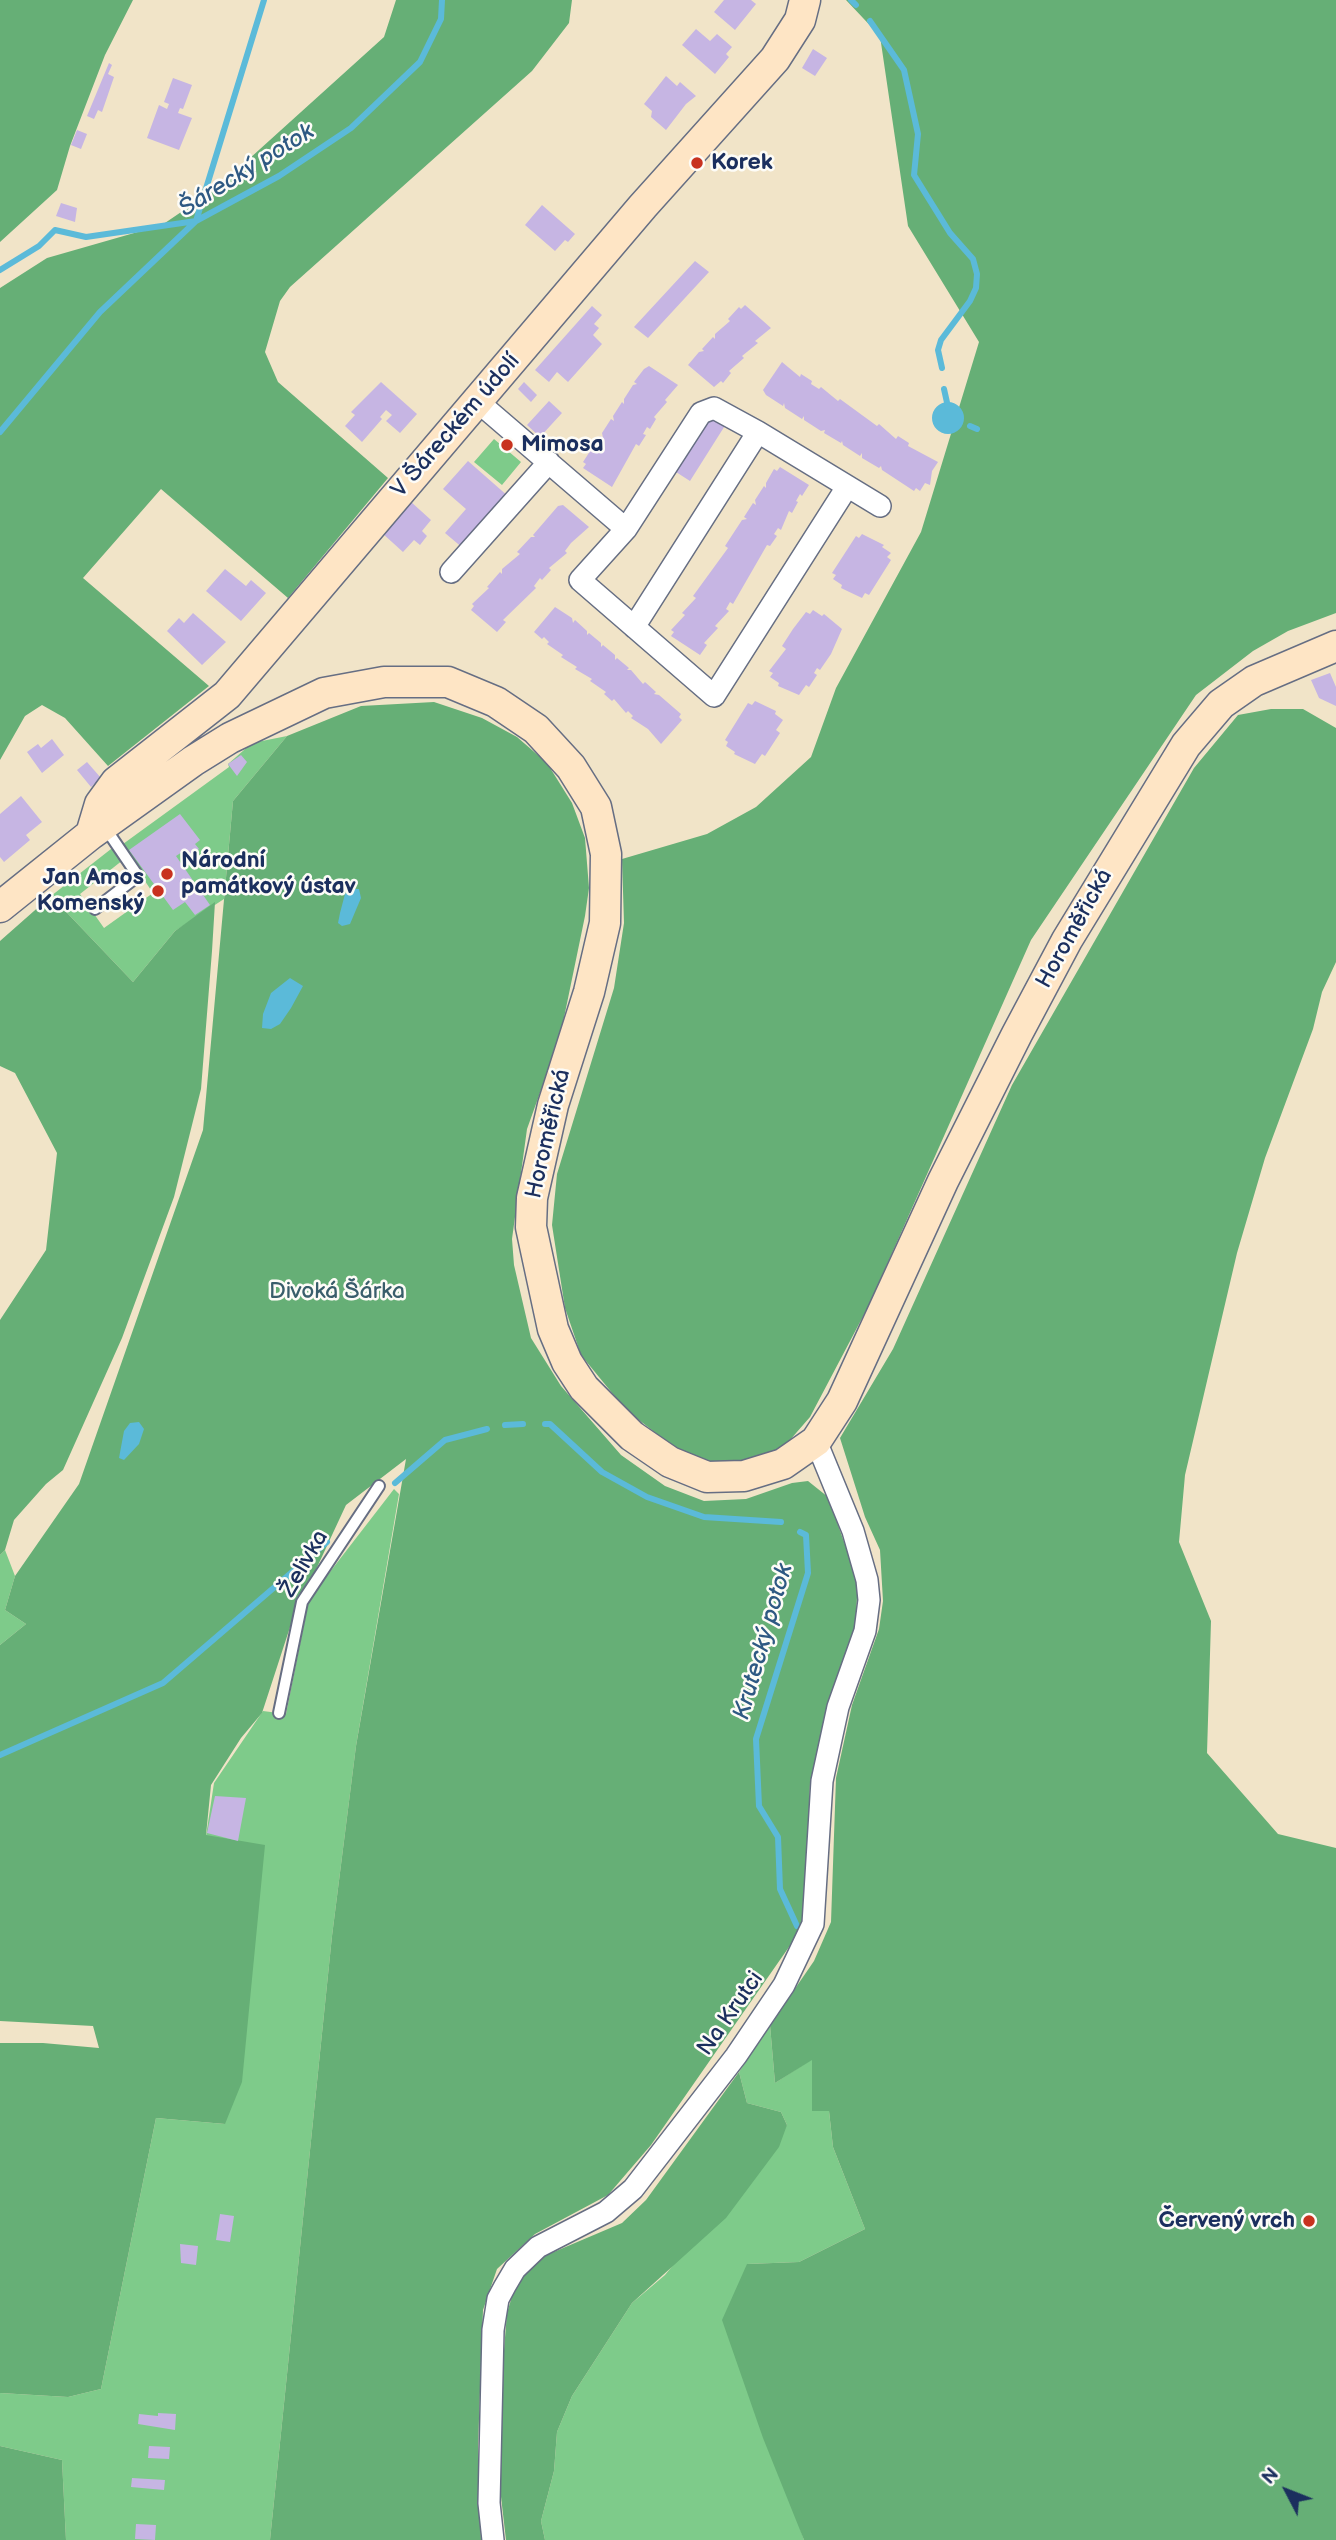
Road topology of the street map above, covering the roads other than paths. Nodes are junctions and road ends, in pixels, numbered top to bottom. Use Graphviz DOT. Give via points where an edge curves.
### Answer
graph roads {
  1 [pos="805,0"];
  2 [pos="477,401"];
  3 [pos="758,432"];
  4 [pos="549,462"];
  5 [pos="847,487"];
  6 [pos="880,506"];
  7 [pos="626,528"];
  8 [pos="452,572"];
  9 [pos="634,627"];
  10 [pos="1336,646"];
  11 [pos="98,830"];
  12 [pos="0,907"];
  13 [pos="95,909"];
  14 [pos="816,1441"];
  15 [pos="379,1486"];
  16 [pos="279,1713"];
  17 [pos="493,2540"];
  1 -- 2 [label="main road, V Šáreckém údolí" via="800,20 775,59"];
  2 -- 4 [label="street"];
  2 -- 11 [label="main road, V Šáreckém údolí" via="227,695 116,782 100,804"];
  3 -- 5 [label="street"];
  3 -- 7 [label="street" via="714,408 701,413"];
  3 -- 9 [label="street"];
  4 -- 7 [label="street"];
  4 -- 8 [label="street"];
  5 -- 6 [label="street"];
  5 -- 9 [label="street" via="714,696"];
  7 -- 9 [label="street" via="580,580"];
  10 -- 14 [label="main road, Horoměřická" via="1254,681 1221,704 1186,745 1067,940 943,1181 842,1401"];
  11 -- 12 [label="main road, Horoměřická"];
  11 -- 13 [label="lane" via="138,876"];
  11 -- 14 [label="main road, Horoměřická" via="192,761 324,692 384,682 448,682 496,702 536,729 571,767 596,807 606,854 605,923 589,992 552,1105 532,1198 531,1227 553,1329 584,1388 632,1436 670,1462 707,1477 744,1476 783,1464"];
  14 -- 17 [label="street, Na Krutci" via="853,1531 869,1600 822,1781 813,1924 784,1985 736,2056 633,2189 606,2212 538,2247 515,2269 498,2299 493,2330 489,2503"];
  15 -- 16 [label="lane, Želivka" via="302,1602"];
}
